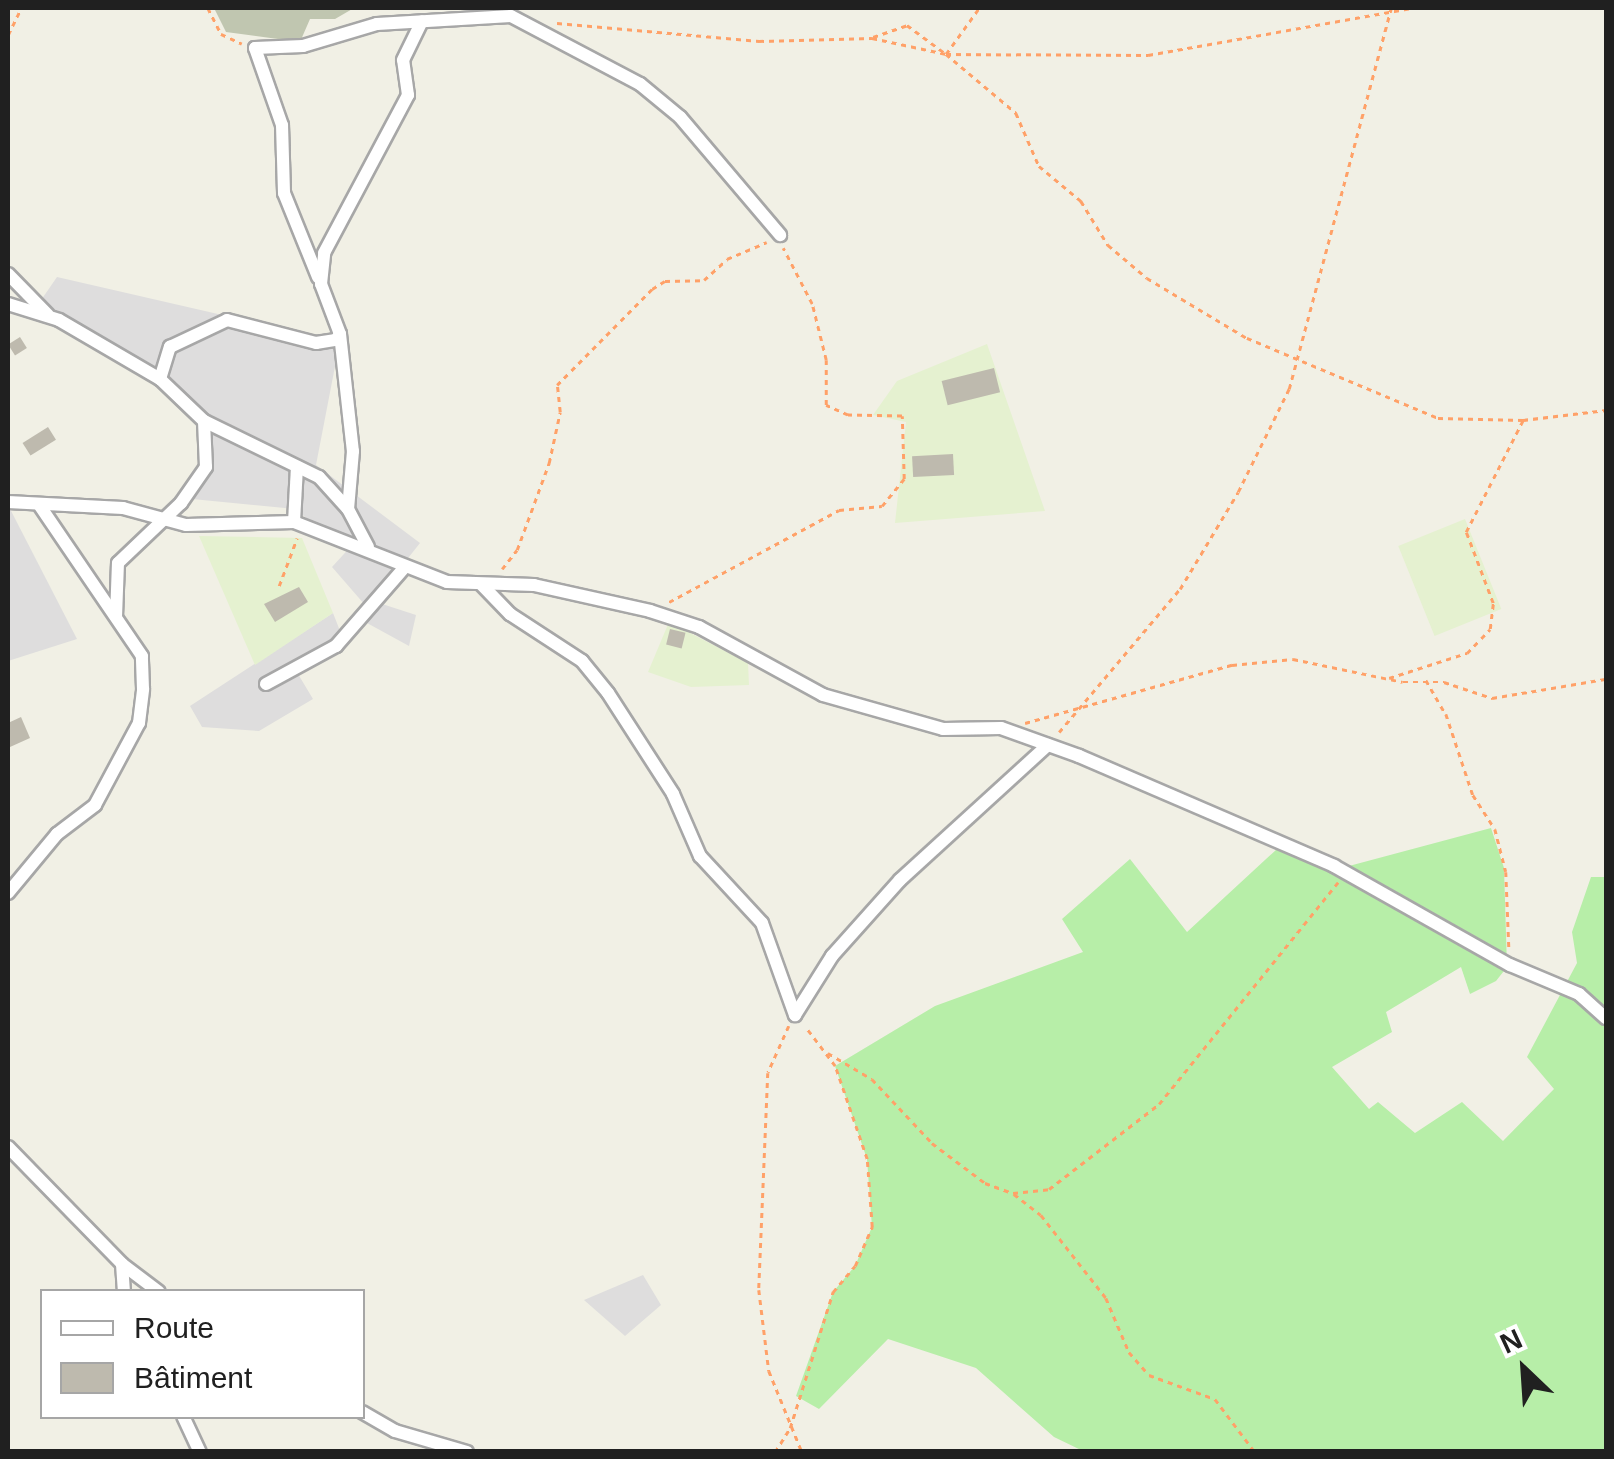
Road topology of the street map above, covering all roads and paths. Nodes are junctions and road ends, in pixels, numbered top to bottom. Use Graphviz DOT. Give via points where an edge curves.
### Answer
graph roads {
  1 [pos="22,8"];
  2 [pos="208,8"];
  3 [pos="979,8"];
  4 [pos="1413,8"];
  5 [pos="1391,9"];
  6 [pos="422,21"];
  7 [pos="544,21"];
  8 [pos="8,36"];
  9 [pos="872,38"];
  10 [pos="255,48"];
  11 [pos="946,54"];
  12 [pos="780,235"];
  13 [pos="8,274"];
  14 [pos="321,284"];
  15 [pos="8,304"];
  16 [pos="50,318"];
  17 [pos="340,334"];
  18 [pos="1298,360"];
  19 [pos="160,380"];
  20 [pos="1606,410"];
  21 [pos="1523,420"];
  22 [pos="204,421"];
  23 [pos="297,466"];
  24 [pos="8,502"];
  25 [pos="40,506"];
  26 [pos="348,508"];
  27 [pos="164,517"];
  28 [pos="294,522"];
  29 [pos="370,550"];
  30 [pos="406,567"];
  31 [pos="481,584"];
  32 [pos="279,586"];
  33 [pos="650,610"];
  34 [pos="116,618"];
  35 [pos="1388,678"];
  36 [pos="1606,679"];
  37 [pos="1426,680"];
  38 [pos="266,684"];
  39 [pos="1086,701"];
  40 [pos="1001,728"];
  41 [pos="1048,745"];
  42 [pos="1348,874"];
  43 [pos="8,893"];
  44 [pos="1510,965"];
  45 [pos="795,1016"];
  46 [pos="1606,1018"];
  47 [pos="827,1053"];
  48 [pos="8,1147"];
  49 [pos="1013,1193"];
  50 [pos="122,1264"];
  51 [pos="124,1289"];
  52 [pos="155,1289"];
  53 [pos="365,1413"];
  54 [pos="185,1419"];
  55 [pos="790,1428"];
  56 [pos="447,1450"];
  57 [pos="200,1452"];
  58 [pos="467,1452"];
  59 [pos="775,1452"];
  60 [pos="802,1452"];
  61 [pos="1255,1452"];
  1 -- 8 [label="path"];
  2 -- 10 [label="path" via="221,34"];
  3 -- 11 [label="path"];
  4 -- 5 [label="path"];
  5 -- 11 [label="path" via="1148,55"];
  5 -- 18 [label="path"];
  6 -- 10 [label="street" via="377,24 303,46"];
  6 -- 12 [label="street" via="512,16 612,66 680,117"];
  6 -- 14 [label="street" via="403,60 408,94 326,247"];
  7 -- 9 [label="path" via="759,42"];
  9 -- 11 [label="path"];
  9 -- 11 [label="path" via="907,25"];
  10 -- 14 [label="street" via="282,125 284,193"];
  11 -- 18 [label="path" via="1016,113 1039,166 1081,200 1108,245 1147,278"];
  12 -- 31 [label="path" via="727,258 704,280 665,281 598,336 557,385 555,440 517,550"];
  12 -- 33 [label="path" via="812,304 826,360 826,404 848,415 902,416 904,480 882,506 839,510"];
  13 -- 16 [label="street"];
  14 -- 17 [label="street"];
  15 -- 16 [label="street"];
  16 -- 19 [label="street"];
  17 -- 19 [label="street" via="332,344 316,344 237,319 219,321 170,347"];
  17 -- 26 [label="street" via="353,451"];
  18 -- 21 [label="path" via="1438,418"];
  18 -- 39 [label="path" via="1238,492 1180,588"];
  19 -- 22 [label="street"];
  20 -- 21 [label="path"];
  21 -- 35 [label="path" via="1466,532 1493,603 1490,628 1467,654"];
  22 -- 23 [label="street"];
  22 -- 27 [label="street" via="206,468"];
  23 -- 26 [label="street" via="320,477"];
  23 -- 28 [label="street"];
  24 -- 25 [label="street"];
  25 -- 27 [label="street" via="123,508"];
  25 -- 34 [label="street"];
  26 -- 29 [label="street"];
  27 -- 28 [label="street" via="186,525"];
  27 -- 34 [label="street" via="118,563"];
  28 -- 29 [label="street"];
  28 -- 32 [label="path" via="294,552"];
  29 -- 30 [label="street"];
  30 -- 31 [label="street"];
  30 -- 38 [label="street" via="336,646 290,665"];
  31 -- 33 [label="street" via="534,585"];
  31 -- 45 [label="street" via="510,614 582,661 608,692 673,794 700,856 762,923"];
  33 -- 40 [label="street" via="699,626 823,695 944,729"];
  34 -- 43 [label="street" via="142,656 139,723 95,805 57,834"];
  35 -- 37 [label="path"];
  35 -- 39 [label="path" via="1293,659 1232,665"];
  36 -- 37 [label="path" via="1574,680 1514,699"];
  37 -- 44 [label="path" via="1446,714 1473,795 1495,830 1506,872"];
  39 -- 40 [label="path"];
  39 -- 41 [label="path"];
  40 -- 41 [label="street"];
  41 -- 42 [label="street"];
  41 -- 45 [label="street" via="900,880 832,956"];
  42 -- 44 [label="street"];
  42 -- 49 [label="path" via="1322,894 1159,1104 1049,1189"];
  44 -- 46 [label="street" via="1579,994"];
  45 -- 47 [label="path"];
  45 -- 55 [label="path" via="768,1073 759,1290 769,1371"];
  47 -- 49 [label="path" via="872,1079 932,1143 985,1183"];
  47 -- 55 [label="path" via="867,1159 872,1227 855,1266 833,1292"];
  48 -- 50 [label="street"];
  49 -- 61 [label="path" via="1040,1215 1096,1284 1122,1325 1129,1352 1149,1376 1215,1399"];
  50 -- 51 [label="street"];
  50 -- 52 [label="street"];
  53 -- 56 [label="street"];
  54 -- 57 [label="street"];
  55 -- 59 [label="path"];
  55 -- 60 [label="path"];
  56 -- 58 [label="street"];
}
